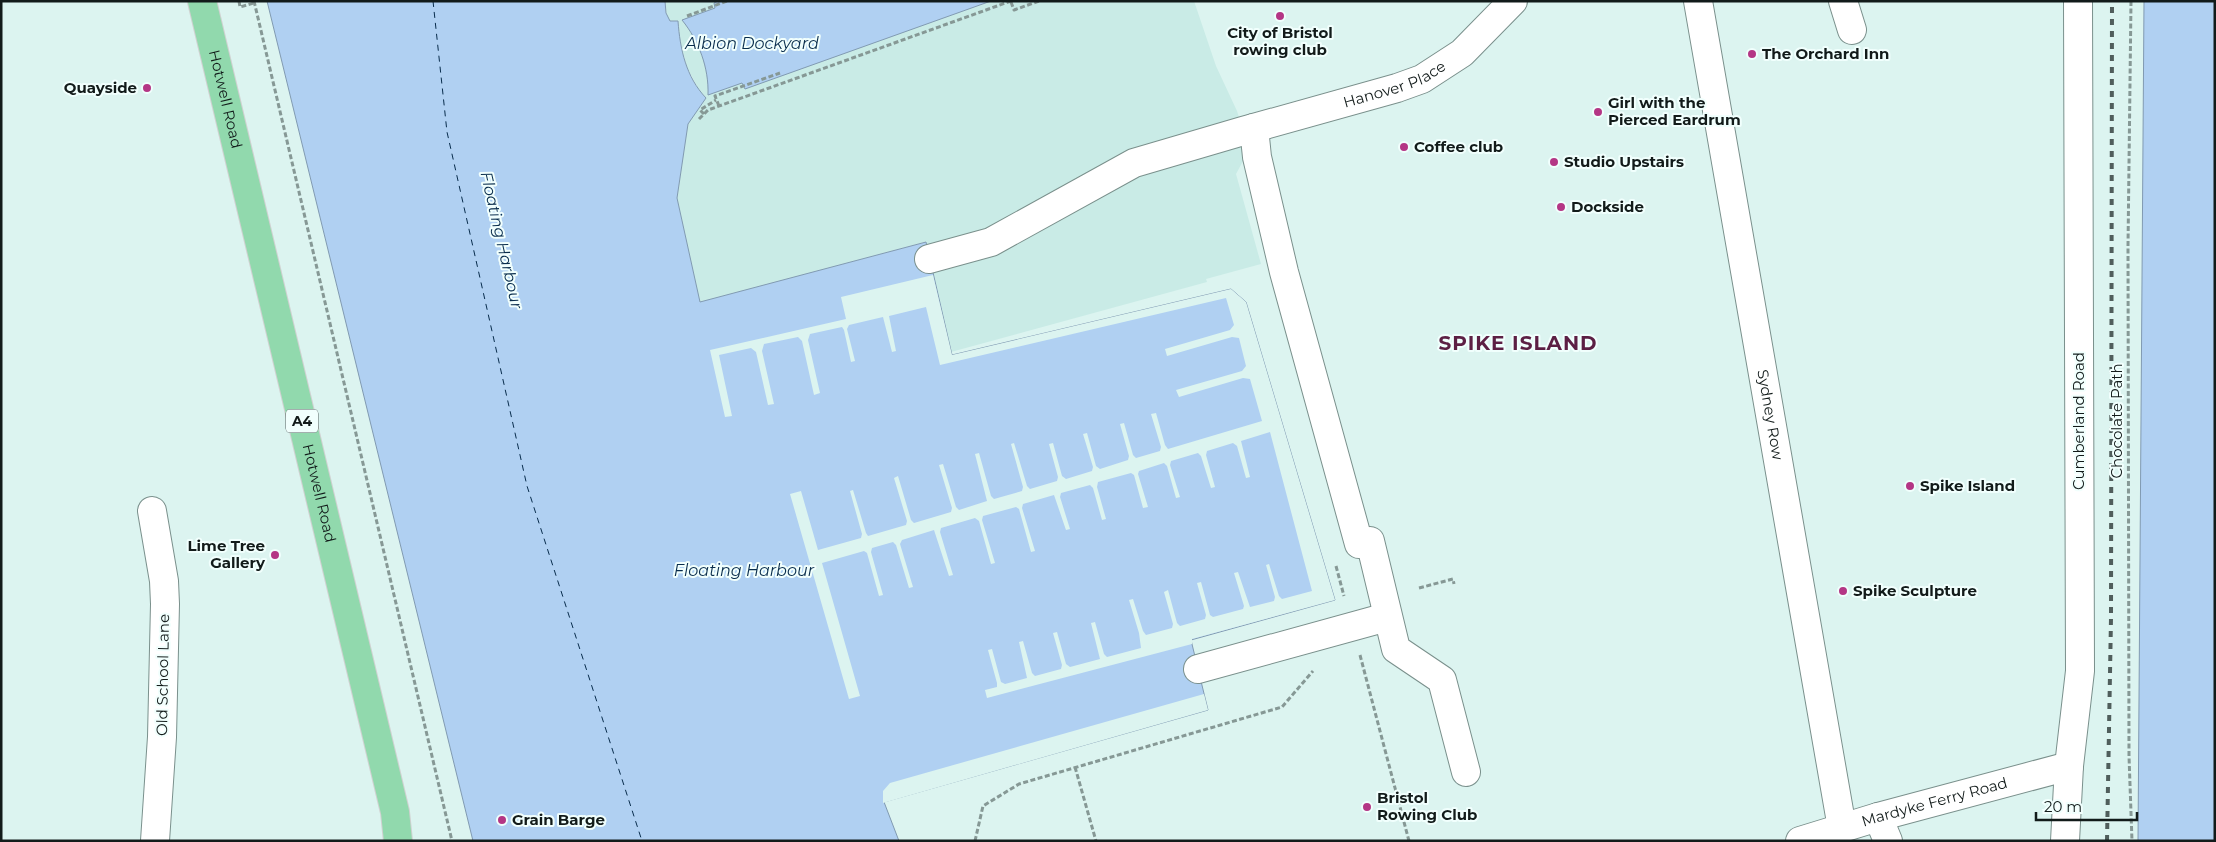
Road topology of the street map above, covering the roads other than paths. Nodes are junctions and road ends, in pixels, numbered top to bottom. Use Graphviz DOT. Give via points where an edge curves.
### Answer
graph roads {
  1 [pos="202,1"];
  2 [pos="1513,1"];
  3 [pos="1698,1"];
  4 [pos="1843,1"];
  5 [pos="2078,1"];
  6 [pos="1852,30"];
  7 [pos="1254,128"];
  8 [pos="929,258"];
  9 [pos="152,511"];
  10 [pos="1387,616"];
  11 [pos="1198,669"];
  12 [pos="2069,766"];
  13 [pos="1466,772"];
  14 [pos="1842,828"];
  15 [pos="1883,829"];
  16 [pos="155,841"];
  17 [pos="398,841"];
  18 [pos="1800,841"];
  19 [pos="2065,841"];
  1 -- 17 [label="main road, Hotwell Road / A4" via="395,812"];
  2 -- 7 [label="street, Hanover Place" via="1462,53 1422,78"];
  3 -- 14 [label="street, Sydney Row"];
  4 -- 6 [label="street"];
  5 -- 12 [label="street, Cumberland Road" via="2080,672"];
  7 -- 8 [label="street, Hanover Place" via="1134,163 991,242"];
  7 -- 10 [label="street" via="1260,167 1302,339 1359,544 1370,542"];
  9 -- 16 [label="street, Old School Lane" via="165,604 162,737"];
  10 -- 11 [label="street"];
  10 -- 13 [label="street" via="1396,649 1442,680"];
  12 -- 15 [label="street, Mardyke Ferry Road"];
  12 -- 19 [label="street, Cumberland Road"];
  14 -- 15 [label="street, Mardyke Ferry Road"];
  14 -- 18 [label="street, Mardyke Ferry Road"];
}
